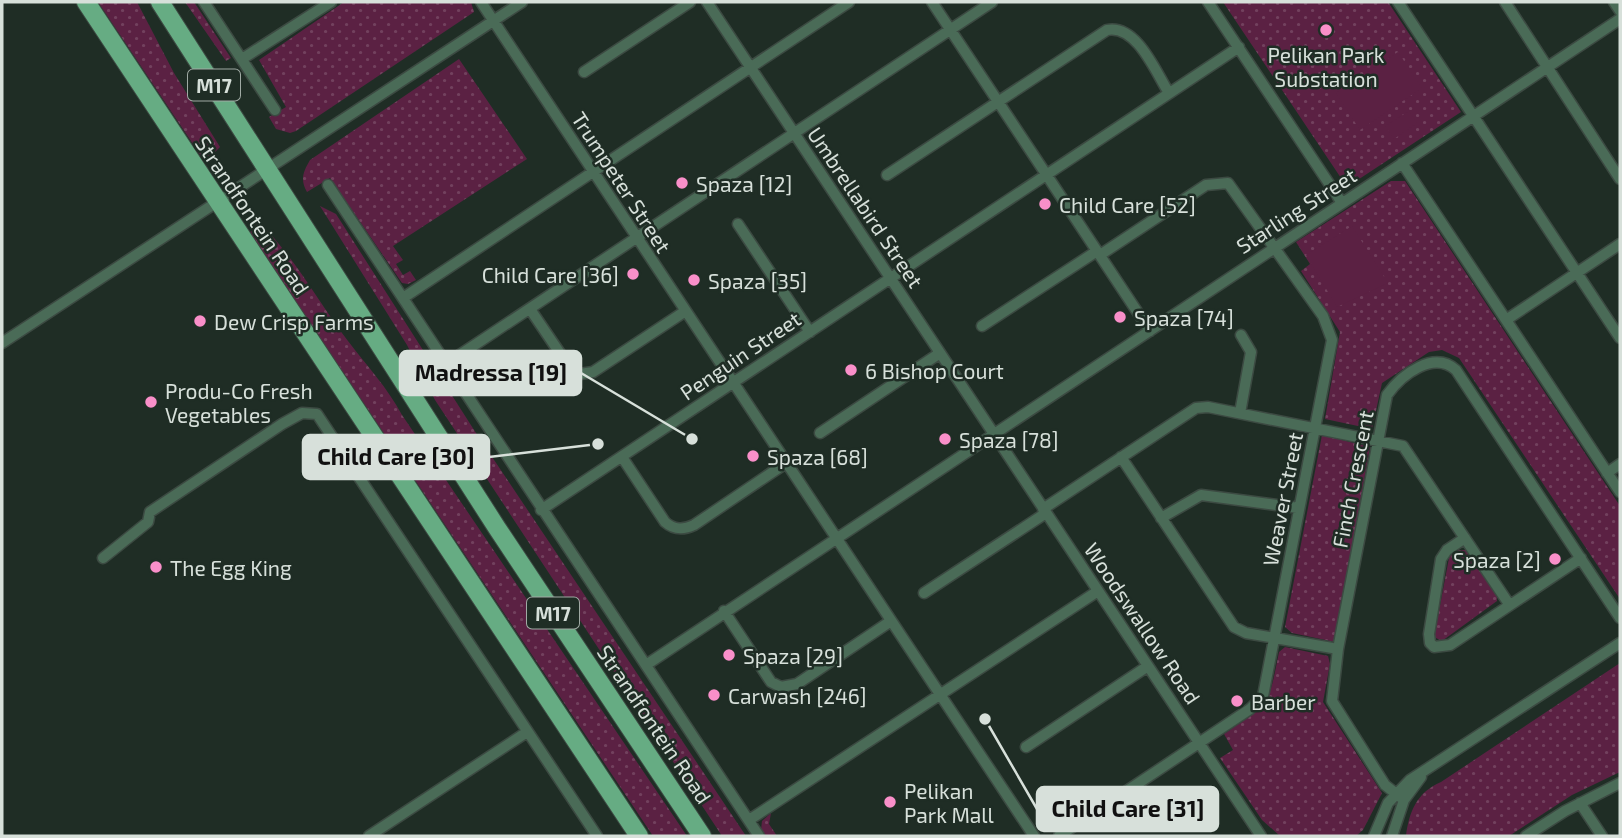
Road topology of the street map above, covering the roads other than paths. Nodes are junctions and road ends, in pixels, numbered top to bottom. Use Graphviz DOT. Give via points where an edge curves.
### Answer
graph roads {
  1 [pos="86,2"];
  2 [pos="160,2"];
  3 [pos="204,2"];
  4 [pos="331,2"];
  5 [pos="481,2"];
  6 [pos="523,2"];
  7 [pos="690,2"];
  8 [pos="707,2"];
  9 [pos="849,2"];
  10 [pos="932,2"];
  11 [pos="992,2"];
  12 [pos="1208,2"];
  13 [pos="1398,2"];
  14 [pos="1505,2"];
  15 [pos="1614,2"];
  16 [pos="1620,11"];
  17 [pos="1620,19"];
  18 [pos="494,21"];
  19 [pos="950,30"];
  20 [pos="1239,47"];
  21 [pos="242,59"];
  22 [pos="1548,66"];
  23 [pos="751,67"];
  24 [pos="584,72"];
  25 [pos="1169,93"];
  26 [pos="998,100"];
  27 [pos="275,110"];
  28 [pos="1473,116"];
  29 [pos="794,134"];
  30 [pos="1402,163"];
  31 [pos="268,168"];
  32 [pos="593,173"];
  33 [pos="887,175"];
  34 [pos="1047,175"];
  35 [pos="1620,179"];
  36 [pos="328,185"];
  37 [pos="216,201"];
  38 [pos="1342,203"];
  39 [pos="738,224"];
  40 [pos="637,238"];
  41 [pos="1620,244"];
  42 [pos="1273,247"];
  43 [pos="1098,253"];
  44 [pos="1577,273"];
  45 [pos="890,279"];
  46 [pos="403,298"];
  47 [pos="530,309"];
  48 [pos="684,312"];
  49 [pos="1506,320"];
  50 [pos="982,326"];
  51 [pos="1150,331"];
  52 [pos="810,332"];
  53 [pos="1241,335"];
  54 [pos="1620,338"];
  55 [pos="2,343"];
  56 [pos="940,353"];
  57 [pos="446,364"];
  58 [pos="733,383"];
  59 [pos="1240,413"];
  60 [pos="1315,427"];
  61 [pos="820,433"];
  62 [pos="994,435"];
  63 [pos="1379,441"];
  64 [pos="622,457"];
  65 [pos="1121,457"];
  66 [pos="786,463"];
  67 [pos="1620,464"];
  68 [pos="1607,472"];
  69 [pos="1620,492"];
  70 [pos="1299,508"];
  71 [pos="541,510"];
  72 [pos="1045,511"];
  73 [pos="1161,518"];
  74 [pos="836,538"];
  75 [pos="1465,538"];
  76 [pos="103,558"];
  77 [pos="1580,558"];
  78 [pos="1098,590"];
  79 [pos="924,593"];
  80 [pos="1509,604"];
  81 [pos="724,611"];
  82 [pos="1620,618"];
  83 [pos="891,621"];
  84 [pos="1275,636"];
  85 [pos="1620,643"];
  86 [pos="1338,649"];
  87 [pos="646,664"];
  88 [pos="1148,666"];
  89 [pos="939,695"];
  90 [pos="527,732"];
  91 [pos="1199,743"];
  92 [pos="1026,747"];
  93 [pos="1620,783"];
  94 [pos="1400,796"];
  95 [pos="1580,803"];
  96 [pos="749,820"];
  97 [pos="1263,835"];
  98 [pos="369,836"];
  99 [pos="597,836"];
  100 [pos="639,836"];
  101 [pos="702,836"];
  102 [pos="759,836"];
  103 [pos="1034,836"];
  104 [pos="1059,836"];
  105 [pos="1374,836"];
  106 [pos="1392,836"];
  107 [pos="1526,836"];
  108 [pos="1602,836"];
  1 -- 37 [label="main road, Strandfontein Road / M17"];
  2 -- 31 [label="main road, Strandfontein Road / M17"];
  3 -- 21 [label="street"];
  4 -- 21 [label="street"];
  5 -- 18 [label="street, Trumpeter Street"];
  6 -- 18 [label="street"];
  7 -- 24 [label="street"];
  8 -- 23 [label="street, Umbrellabird Street"];
  9 -- 23 [label="street"];
  10 -- 19 [label="street"];
  11 -- 19 [label="street"];
  12 -- 20 [label="street"];
  13 -- 28 [label="street"];
  14 -- 22 [label="street"];
  15 -- 16 [label="street"];
  17 -- 22 [label="street, Starling Street"];
  18 -- 31 [label="street"];
  18 -- 32 [label="street, Trumpeter Street"];
  19 -- 26 [label="street"];
  19 -- 29 [label="street"];
  20 -- 25 [label="street, Penguin Street"];
  20 -- 38 [label="street"];
  21 -- 27 [label="street"];
  22 -- 28 [label="street, Starling Street"];
  22 -- 35 [label="street"];
  23 -- 29 [label="street, Umbrellabird Street"];
  23 -- 32 [label="street"];
  25 -- 26 [label="street" via="1128,33 1115,29"];
  25 -- 34 [label="street, Penguin Street"];
  26 -- 33 [label="street"];
  26 -- 34 [label="street"];
  28 -- 30 [label="street, Starling Street"];
  28 -- 44 [label="street"];
  29 -- 40 [label="street"];
  29 -- 45 [label="street, Umbrellabird Street"];
  30 -- 38 [label="street, Starling Street"];
  30 -- 49 [label="street"];
  31 -- 37 [label="street"];
  31 -- 101 [label="main road, Strandfontein Road / M17" via="497,528"];
  32 -- 40 [label="street, Trumpeter Street"];
  32 -- 46 [label="street"];
  34 -- 43 [label="street"];
  34 -- 45 [label="street, Penguin Street"];
  36 -- 46 [label="street, Strandfontein Road"];
  37 -- 55 [label="street"];
  37 -- 100 [label="main road, Strandfontein Road / M17"];
  38 -- 42 [label="street, Starling Street"];
  39 -- 52 [label="street"];
  40 -- 47 [label="street"];
  40 -- 48 [label="street, Trumpeter Street"];
  41 -- 44 [label="street"];
  42 -- 43 [label="street, Weaver Street" via="1236,192 1222,182 1206,185"];
  42 -- 51 [label="street, Starling Street"];
  42 -- 60 [label="street, Weaver Street" via="1309,294 1331,334"];
  43 -- 50 [label="street"];
  43 -- 51 [label="street"];
  44 -- 49 [label="street"];
  44 -- 54 [label="street"];
  45 -- 52 [label="street, Penguin Street"];
  45 -- 56 [label="street, Umbrellabird Street"];
  46 -- 57 [label="street, Strandfontein Road"];
  47 -- 48 [label="street" via="572,371 580,374 593,372"];
  47 -- 57 [label="street"];
  48 -- 58 [label="street, Trumpeter Street"];
  49 -- 68 [label="street"];
  51 -- 62 [label="street, Starling Street"];
  52 -- 58 [label="street, Penguin Street"];
  53 -- 59 [label="street" via="1251,352"];
  56 -- 61 [label="street"];
  56 -- 62 [label="street, Umbrellabird Street"];
  57 -- 71 [label="street, Strandfontein Road"];
  58 -- 64 [label="street, Penguin Street"];
  58 -- 66 [label="street, Trumpeter Street"];
  59 -- 60 [label="street"];
  59 -- 65 [label="street" via="1196,408"];
  60 -- 63 [label="street"];
  60 -- 70 [label="street, Weaver Street"];
  62 -- 72 [label="street, Woodswallow Road"];
  62 -- 74 [label="street, Starling Street"];
  63 -- 75 [label="street" via="1408,450"];
  63 -- 77 [label="street, Finch Crescent" via="1387,394 1393,386 1431,361 1448,363"];
  63 -- 86 [label="street, Finch Crescent"];
  64 -- 66 [label="street" via="665,522 679,529 694,525"];
  64 -- 71 [label="street, Penguin Street"];
  65 -- 72 [label="street"];
  65 -- 73 [label="street"];
  66 -- 74 [label="street, Trumpeter Street"];
  67 -- 68 [label="street"];
  68 -- 69 [label="street"];
  70 -- 73 [label="street" via="1201,495"];
  70 -- 84 [label="street, Weaver Street"];
  71 -- 87 [label="street, Strandfontein Road"];
  72 -- 78 [label="street, Woodswallow Road"];
  72 -- 79 [label="street"];
  73 -- 84 [label="street" via="1234,628"];
  74 -- 81 [label="street, Starling Street"];
  74 -- 83 [label="street, Trumpeter Street"];
  75 -- 80 [label="street"];
  75 -- 80 [label="street" via="1441,559 1430,643 1438,648 1450,645"];
  76 -- 90 [label="street" via="148,522 150,512 282,424 314,412"];
  77 -- 80 [label="street"];
  77 -- 82 [label="street, Finch Crescent"];
  78 -- 88 [label="street, Woodswallow Road"];
  78 -- 89 [label="street"];
  81 -- 83 [label="street" via="771,682 781,687 797,684"];
  81 -- 87 [label="street, Starling Street"];
  83 -- 89 [label="street, Trumpeter Street"];
  84 -- 86 [label="street"];
  84 -- 91 [label="street, Weaver Street" via="1263,696"];
  85 -- 94 [label="street" via="1426,769"];
  86 -- 94 [label="street, Finch Crescent" via="1335,709 1385,785"];
  87 -- 96 [label="street, Strandfontein Road"];
  88 -- 91 [label="street, Woodswallow Road"];
  88 -- 92 [label="street"];
  89 -- 96 [label="street"];
  89 -- 103 [label="street, Trumpeter Street"];
  90 -- 98 [label="street"];
  90 -- 99 [label="street"];
  91 -- 97 [label="street, Woodswallow Road"];
  91 -- 104 [label="street, Weaver Street"];
  93 -- 95 [label="street"];
  94 -- 105 [label="street" via="1383,812"];
  94 -- 106 [label="street"];
  95 -- 107 [label="street"];
  95 -- 108 [label="street"];
  96 -- 102 [label="street, Strandfontein Road"];
}
